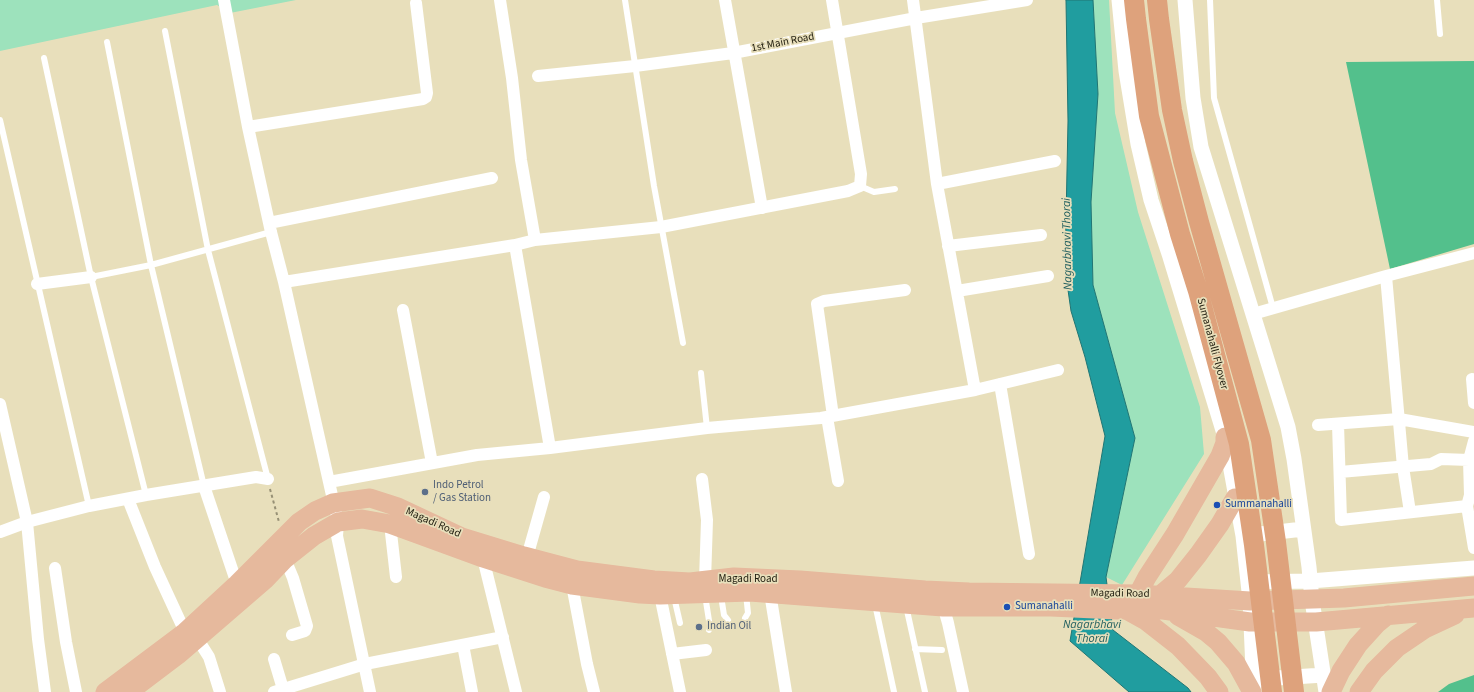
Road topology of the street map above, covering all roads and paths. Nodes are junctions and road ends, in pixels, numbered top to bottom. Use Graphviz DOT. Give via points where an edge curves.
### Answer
graph roads {
  1 [pos="224,0"];
  2 [pos="500,0"];
  3 [pos="625,0"];
  4 [pos="725,0"];
  5 [pos="832,0"];
  6 [pos="913,0"];
  7 [pos="1027,0"];
  8 [pos="1119,0"];
  9 [pos="1134,0"];
  10 [pos="1157,0"];
  11 [pos="1185,0"];
  12 [pos="1210,0"];
  13 [pos="1437,0"];
  14 [pos="416,3"];
  15 [pos="916,18"];
  16 [pos="165,31"];
  17 [pos="838,33"];
  18 [pos="1440,34"];
  19 [pos="107,42"];
  20 [pos="733,53"];
  21 [pos="44,58"];
  22 [pos="635,66"];
  23 [pos="538,76"];
  24 [pos="0,120"];
  25 [pos="248,127"];
  26 [pos="1055,161"];
  27 [pos="492,178"];
  28 [pos="937,184"];
  29 [pos="860,186"];
  30 [pos="895,189"];
  31 [pos="762,208"];
  32 [pos="661,227"];
  33 [pos="270,228"];
  34 [pos="1041,234"];
  35 [pos="535,240"];
  36 [pos="515,245"];
  37 [pos="948,246"];
  38 [pos="208,250"];
  39 [pos="1474,252"];
  40 [pos="151,265"];
  41 [pos="1048,276"];
  42 [pos="1386,276"];
  43 [pos="91,277"];
  44 [pos="284,282"];
  45 [pos="38,284"];
  46 [pos="905,290"];
  47 [pos="957,291"];
  48 [pos="1273,308"];
  49 [pos="403,310"];
  50 [pos="1253,314"];
  51 [pos="683,344"];
  52 [pos="1058,370"];
  53 [pos="701,373"];
  54 [pos="1472,379"];
  55 [pos="1000,384"];
  56 [pos="974,390"];
  57 [pos="1474,403"];
  58 [pos="0,404"];
  59 [pos="830,416"];
  60 [pos="1399,419"];
  61 [pos="1338,424"];
  62 [pos="1318,425"];
  63 [pos="706,428"];
  64 [pos="1474,432"];
  65 [pos="1225,437"];
  66 [pos="1474,441"];
  67 [pos="550,448"];
  68 [pos="1469,460"];
  69 [pos="432,463"];
  70 [pos="1403,467"];
  71 [pos="1340,472"];
  72 [pos="268,479"];
  73 [pos="702,480"];
  74 [pos="838,480"];
  75 [pos="329,482"];
  76 [pos="204,486"];
  77 [pos="146,495"];
  78 [pos="544,497"];
  79 [pos="1235,498"];
  80 [pos="128,499"];
  81 [pos="1470,499"];
  82 [pos="333,503"];
  83 [pos="89,506"];
  84 [pos="1410,512"];
  85 [pos="27,522"];
  86 [pos="338,522"];
  87 [pos="390,524"];
  88 [pos="1303,529"];
  89 [pos="0,532"];
  90 [pos="1243,536"];
  91 [pos="283,538"];
  92 [pos="1474,548"];
  93 [pos="1029,554"];
  94 [pos="527,557"];
  95 [pos="483,558"];
  96 [pos="285,559"];
  97 [pos="55,568"];
  98 [pos="1474,568"];
  99 [pos="396,577"];
  100 [pos="1248,582"];
  101 [pos="237,584"];
  102 [pos="572,585"];
  103 [pos="1474,586"];
  104 [pos="710,589"];
  105 [pos="1311,590"];
  106 [pos="746,592"];
  107 [pos="770,593"];
  108 [pos="1138,594"];
  109 [pos="667,595"];
  110 [pos="941,599"];
  111 [pos="1250,601"];
  112 [pos="875,603"];
  113 [pos="1161,603"];
  114 [pos="905,604"];
  115 [pos="1120,605"];
  116 [pos="1474,609"];
  117 [pos="1388,615"];
  118 [pos="746,618"];
  119 [pos="728,620"];
  120 [pos="1250,622"];
  121 [pos="1316,622"];
  122 [pos="680,623"];
  123 [pos="709,630"];
  124 [pos="292,634"];
  125 [pos="191,635"];
  126 [pos="503,637"];
  127 [pos="463,645"];
  128 [pos="915,649"];
  129 [pos="706,650"];
  130 [pos="942,650"];
  131 [pos="672,654"];
  132 [pos="274,659"];
  133 [pos="365,664"];
  134 [pos="1324,675"];
  135 [pos="1253,688"];
  136 [pos="279,691"];
  137 [pos="45,692"];
  138 [pos="76,692"];
  139 [pos="105,692"];
  140 [pos="129,692"];
  141 [pos="220,692"];
  142 [pos="370,692"];
  143 [pos="472,692"];
  144 [pos="516,692"];
  145 [pos="594,692"];
  146 [pos="680,692"];
  147 [pos="786,692"];
  148 [pos="894,692"];
  149 [pos="925,692"];
  150 [pos="963,692"];
  151 [pos="1219,692"];
  152 [pos="1272,692"];
  153 [pos="1294,692"];
  154 [pos="1326,692"];
  155 [pos="1331,692"];
  156 [pos="1359,692"];
  1 -- 25 [label="street"];
  2 -- 35 [label="street" via="521,160"];
  3 -- 22 [label="lane"];
  4 -- 20 [label="street"];
  5 -- 17 [label="street"];
  6 -- 15 [label="street"];
  7 -- 15 [label="street, 1st Main Road"];
  8 -- 65 [label="street" via="1126,71 1138,144 1151,200"];
  9 -- 152 [label="highway, Sumanahalli Flyover" via="1149,116 1239,444"];
  10 -- 153 [label="highway, Sumanahalli Flyover" via="1172,110 1199,222 1261,440"];
  11 -- 50 [label="street" via="1193,98 1201,147"];
  12 -- 48 [label="lane" via="1214,98"];
  13 -- 18 [label="lane"];
  14 -- 25 [label="street" via="426,97"];
  15 -- 17 [label="street, 1st Main Road"];
  15 -- 28 [label="street"];
  16 -- 38 [label="lane"];
  17 -- 20 [label="street, 1st Main Road"];
  17 -- 29 [label="street" via="861,174"];
  19 -- 40 [label="lane"];
  20 -- 22 [label="street, 1st Main Road"];
  20 -- 31 [label="street"];
  21 -- 43 [label="lane"];
  22 -- 23 [label="street, 1st Main Road"];
  22 -- 32 [label="lane"];
  24 -- 45 [label="lane"];
  25 -- 33 [label="street"];
  26 -- 28 [label="street"];
  27 -- 33 [label="street"];
  28 -- 37 [label="street"];
  29 -- 30 [label="lane" via="874,192"];
  29 -- 31 [label="street" via="848,191"];
  31 -- 32 [label="street"];
  32 -- 35 [label="street"];
  32 -- 51 [label="lane"];
  33 -- 38 [label="lane"];
  33 -- 44 [label="street"];
  34 -- 37 [label="street"];
  35 -- 36 [label="street"];
  36 -- 44 [label="street"];
  36 -- 67 [label="street"];
  37 -- 47 [label="street"];
  38 -- 40 [label="lane"];
  38 -- 72 [label="lane"];
  39 -- 42 [label="street"];
  40 -- 43 [label="lane"];
  40 -- 76 [label="lane"];
  41 -- 47 [label="street"];
  42 -- 48 [label="street"];
  42 -- 60 [label="street"];
  43 -- 45 [label="street"];
  43 -- 77 [label="lane"];
  44 -- 75 [label="street"];
  45 -- 83 [label="lane"];
  46 -- 59 [label="street" via="817,304"];
  47 -- 56 [label="street"];
  48 -- 50 [label="street"];
  49 -- 69 [label="street"];
  50 -- 88 [label="street" via="1288,427"];
  52 -- 55 [label="street"];
  53 -- 63 [label="lane"];
  54 -- 57 [label="street"];
  55 -- 56 [label="street"];
  55 -- 93 [label="street"];
  56 -- 59 [label="street"];
  58 -- 85 [label="street"];
  59 -- 63 [label="street"];
  59 -- 74 [label="street"];
  60 -- 61 [label="street"];
  60 -- 64 [label="street"];
  60 -- 70 [label="street"];
  61 -- 62 [label="street"];
  61 -- 71 [label="street"];
  63 -- 67 [label="street"];
  65 -- 79 [label="street"];
  65 -- 108 [label="main road" via="1220,456"];
  66 -- 68 [label="street"];
  67 -- 69 [label="street" via="477,455"];
  68 -- 70 [label="street" via="1440,460 1431,464"];
  68 -- 81 [label="street"];
  69 -- 75 [label="street"];
  70 -- 71 [label="street"];
  70 -- 84 [label="street"];
  71 -- 84 [label="street" via="1341,520"];
  72 -- 76 [label="street" via="256,478"];
  72 -- 91 [label="path"];
  73 -- 104 [label="street" via="707,520"];
  75 -- 82 [label="street"];
  76 -- 77 [label="street"];
  76 -- 101 [label="street"];
  77 -- 80 [label="street"];
  78 -- 94 [label="street"];
  79 -- 90 [label="street"];
  79 -- 113 [label="main road" via="1220,524"];
  80 -- 83 [label="street"];
  80 -- 125 [label="street" via="155,567"];
  81 -- 84 [label="street"];
  81 -- 92 [label="street"];
  82 -- 86 [label="street"];
  82 -- 91 [label="main road, Magadi Road" via="298,522"];
  82 -- 94 [label="main road, Magadi Road" via="370,498 398,507 462,537"];
  83 -- 85 [label="street"];
  85 -- 89 [label="street"];
  85 -- 137 [label="street"];
  86 -- 87 [label="main road, Magadi Road" via="362,519"];
  86 -- 96 [label="main road, Magadi Road" via="314,536"];
  86 -- 133 [label="street" via="337,536"];
  87 -- 95 [label="main road, Magadi Road"];
  87 -- 99 [label="street"];
  88 -- 90 [label="street"];
  88 -- 105 [label="street"];
  90 -- 100 [label="street"];
  91 -- 101 [label="main road, Magadi Road"];
  94 -- 104 [label="main road, Magadi Road" via="577,570 690,582"];
  95 -- 102 [label="main road, Magadi Road"];
  95 -- 126 [label="street"];
  96 -- 124 [label="street" via="307,626 305,631"];
  96 -- 125 [label="main road, Magadi Road" via="266,579"];
  97 -- 138 [label="street"];
  98 -- 105 [label="street, Magadi Road"];
  100 -- 105 [label="street, Magadi Road"];
  100 -- 111 [label="street"];
  101 -- 125 [label="main road, Magadi Road"];
  102 -- 109 [label="main road, Magadi Road"];
  102 -- 145 [label="street"];
  103 -- 105 [label="main road, Magadi Road"];
  104 -- 106 [label="main road, Magadi Road"];
  104 -- 109 [label="main road, Magadi Road"];
  104 -- 110 [label="main road, Magadi Road" via="734,578 800,580"];
  104 -- 119 [label="lane"];
  104 -- 123 [label="lane"];
  105 -- 111 [label="main road, Magadi Road"];
  105 -- 121 [label="street"];
  106 -- 107 [label="main road, Magadi Road"];
  106 -- 118 [label="lane"];
  107 -- 112 [label="main road, Magadi Road"];
  107 -- 147 [label="street"];
  108 -- 113 [label="main road, Magadi Road"];
  108 -- 115 [label="main road, Magadi Road"];
  109 -- 122 [label="lane"];
  109 -- 131 [label="street"];
  110 -- 114 [label="main road, Magadi Road"];
  110 -- 115 [label="main road, Magadi Road" via="1052,600"];
  110 -- 150 [label="street"];
  111 -- 113 [label="main road, Magadi Road"];
  111 -- 120 [label="street"];
  112 -- 114 [label="main road, Magadi Road"];
  112 -- 148 [label="lane"];
  113 -- 115 [label="main road, Magadi Road"];
  113 -- 120 [label="main road, Magadi Road"];
  113 -- 135 [label="main road" via="1218,642"];
  114 -- 128 [label="lane"];
  115 -- 151 [label="main road" via="1178,646"];
  116 -- 117 [label="main road, Magadi Road"];
  116 -- 156 [label="main road" via="1440,622 1411,638 1385,659"];
  117 -- 121 [label="main road, Magadi Road"];
  117 -- 155 [label="main road" via="1358,645"];
  120 -- 121 [label="main road, Magadi Road"];
  120 -- 135 [label="street"];
  121 -- 134 [label="street"];
  125 -- 139 [label="main road, Magadi Road"];
  125 -- 140 [label="main road, Magadi Road"];
  125 -- 141 [label="street" via="208,657"];
  126 -- 127 [label="street"];
  126 -- 144 [label="street"];
  127 -- 133 [label="street"];
  127 -- 143 [label="street"];
  128 -- 130 [label="lane"];
  128 -- 149 [label="lane"];
  129 -- 131 [label="street"];
  131 -- 146 [label="street"];
  132 -- 136 [label="street"];
  133 -- 136 [label="street"];
  133 -- 142 [label="street"];
  134 -- 135 [label="street"];
  134 -- 154 [label="street"];
}
